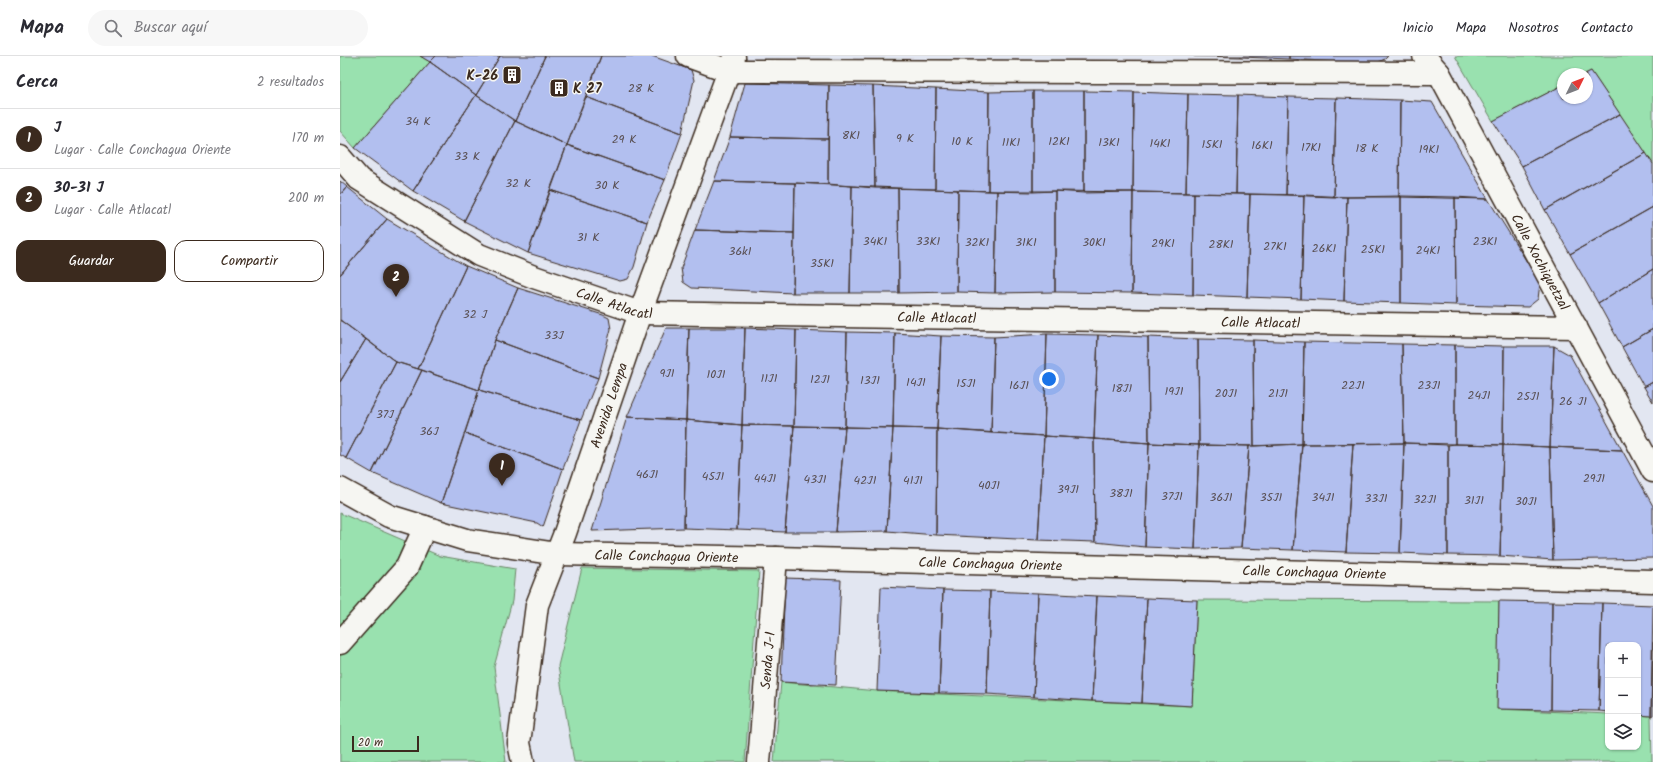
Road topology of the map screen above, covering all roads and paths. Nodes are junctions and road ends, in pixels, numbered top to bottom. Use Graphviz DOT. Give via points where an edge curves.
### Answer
graph roads {
  1 [pos="688,56"];
  2 [pos="1424,56"];
  3 [pos="732,63"];
  4 [pos="1439,73"];
  5 [pos="340,157"];
  6 [pos="640,313"];
  7 [pos="1576,326"];
  8 [pos="1653,471"];
  9 [pos="340,488"];
  10 [pos="425,527"];
  11 [pos="557,554"];
  12 [pos="776,558"];
  13 [pos="1653,581"];
  14 [pos="340,644"];
  15 [pos="523,762"];
  16 [pos="759,762"];
  1 -- 3 [label="street"];
  2 -- 4 [label="street, Calle Xochiquetzal"];
  3 -- 4 [label="street"];
  3 -- 6 [label="street, Avenida Lempa"];
  4 -- 7 [label="street, Calle Xochiquetzal"];
  5 -- 6 [label="street, Calle Atlacatl" via="359,179 479,255 534,277"];
  6 -- 7 [label="street, Calle Atlacatl"];
  6 -- 11 [label="street, Avenida Lempa"];
  7 -- 8 [label="street, Calle Xochiquetzal"];
  9 -- 10 [label="street, Calle Conchagua Oriente" via="389,516"];
  10 -- 11 [label="street, Calle Conchagua Oriente" via="467,540"];
  10 -- 14 [label="street" via="407,567"];
  11 -- 12 [label="street, Calle Conchagua Oriente"];
  11 -- 15 [label="street, Avenida Lempa" via="537,605 519,743"];
  12 -- 13 [label="street, Calle Conchagua Oriente"];
  12 -- 16 [label="street, Senda J-1"];
}
